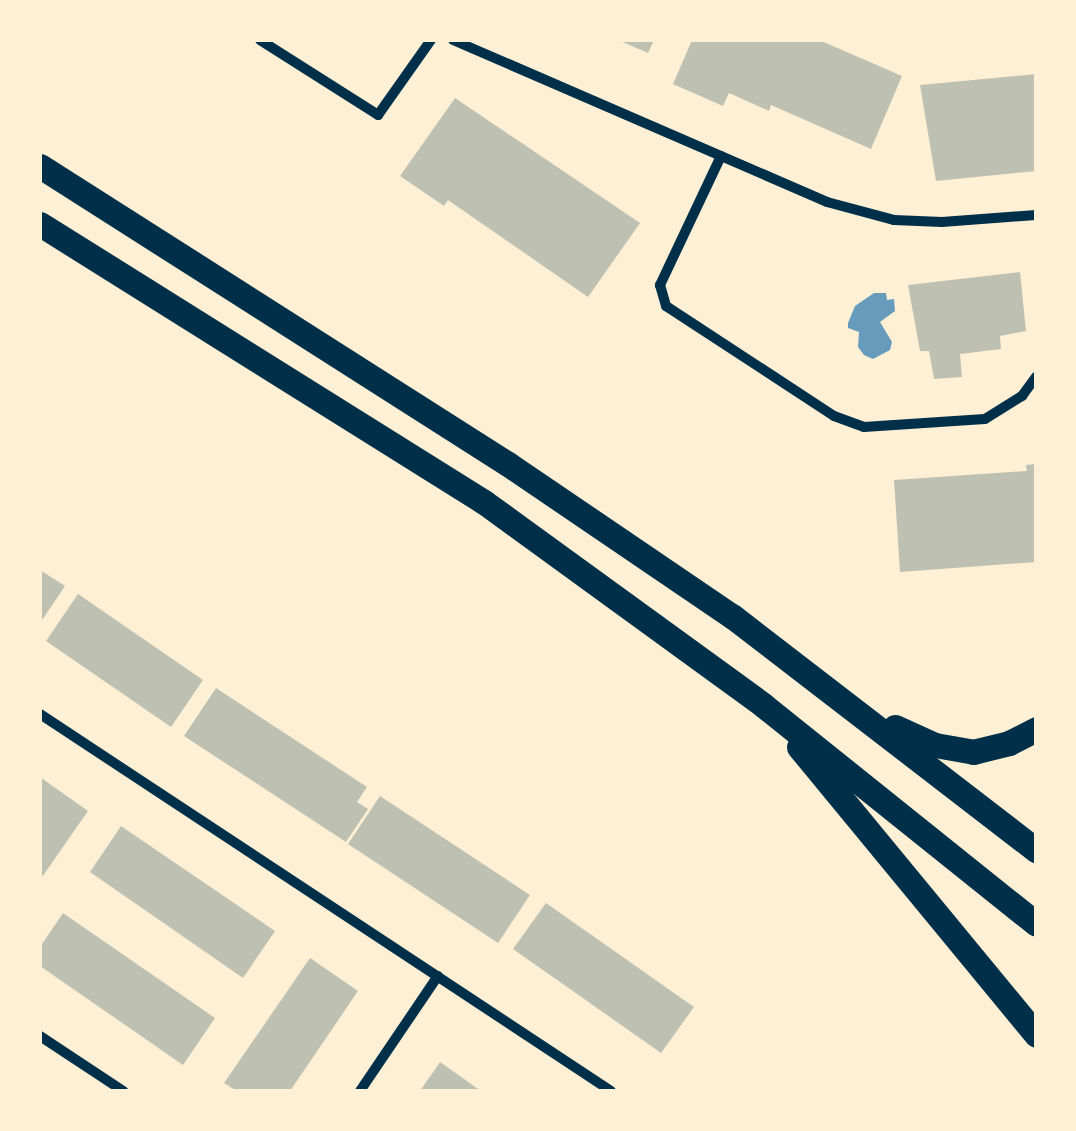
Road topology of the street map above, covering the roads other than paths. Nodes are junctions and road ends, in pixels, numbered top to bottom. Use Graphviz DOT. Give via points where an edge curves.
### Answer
graph roads {
  1 [pos="260,40"];
  2 [pos="430,40"];
  3 [pos="453,40"];
  4 [pos="721,156"];
  5 [pos="40,166"];
  6 [pos="1036,215"];
  7 [pos="40,224"];
  8 [pos="1036,377"];
  9 [pos="848,704"];
  10 [pos="763,705"];
  11 [pos="40,714"];
  12 [pos="1036,729"];
  13 [pos="1036,850"];
  14 [pos="1036,924"];
  15 [pos="438,976"];
  16 [pos="1036,1035"];
  17 [pos="40,1036"];
  18 [pos="123,1091"];
  19 [pos="360,1091"];
  20 [pos="611,1091"];
  1 -- 2 [label="street" via="378,115"];
  3 -- 4 [label="street"];
  4 -- 6 [label="street" via="827,202 894,220"];
  4 -- 8 [label="street" via="660,285 666,306 834,416 864,427 985,418 1022,396"];
  5 -- 9 [label="highway" via="508,464"];
  7 -- 10 [label="highway" via="484,502"];
  9 -- 12 [label="highway" via="954,750 993,748"];
  9 -- 13 [label="highway"];
  10 -- 14 [label="highway"];
  10 -- 16 [label="highway"];
  11 -- 15 [label="street"];
  15 -- 19 [label="street"];
  15 -- 20 [label="street"];
  17 -- 18 [label="street"];
}
